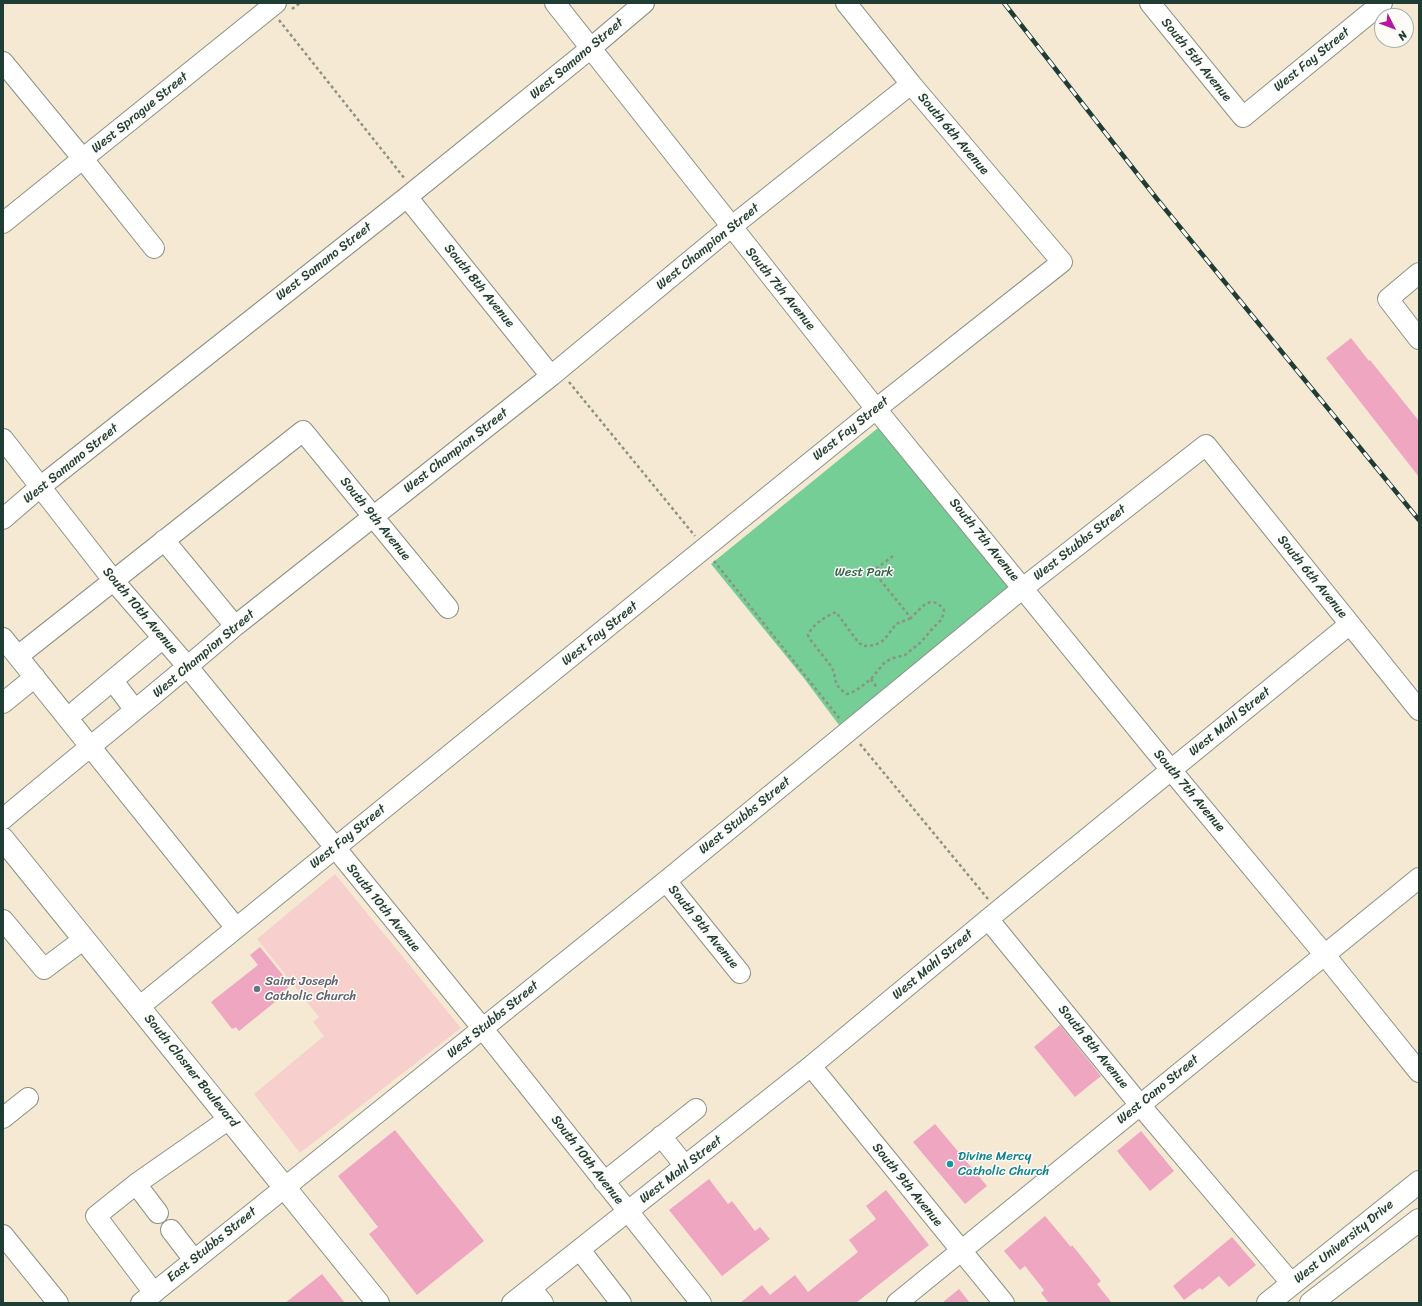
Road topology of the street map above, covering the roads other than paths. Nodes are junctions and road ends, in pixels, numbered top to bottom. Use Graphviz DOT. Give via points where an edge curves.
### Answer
graph roads {
  1 [pos="555,3"];
  2 [pos="644,3"];
  3 [pos="846,3"];
  4 [pos="1150,3"];
  5 [pos="1382,3"];
  6 [pos="269,10"];
  7 [pos="591,48"];
  8 [pos="3,62"];
  9 [pos="911,84"];
  10 [pos="1243,117"];
  11 [pos="83,159"];
  12 [pos="406,188"];
  13 [pos="3,223"];
  14 [pos="731,228"];
  15 [pos="154,248"];
  16 [pos="1062,262"];
  17 [pos="1419,273"];
  18 [pos="1419,338"];
  19 [pos="551,376"];
  20 [pos="876,409"];
  21 [pos="3,440"];
  22 [pos="1206,445"];
  23 [pos="40,487"];
  24 [pos="373,517"];
  25 [pos="3,519"];
  26 [pos="164,540"];
  27 [pos="113,580"];
  28 [pos="1023,588"];
  29 [pos="448,608"];
  30 [pos="1350,624"];
  31 [pos="236,626"];
  32 [pos="3,638"];
  33 [pos="163,638"];
  34 [pos="18,656"];
  35 [pos="188,668"];
  36 [pos="113,681"];
  37 [pos="16,690"];
  38 [pos="77,710"];
  39 [pos="135,710"];
  40 [pos="1419,710"];
  41 [pos="91,746"];
  42 [pos="1170,770"];
  43 [pos="3,819"];
  44 [pos="3,839"];
  45 [pos="334,848"];
  46 [pos="1419,878"];
  47 [pos="666,881"];
  48 [pos="989,910"];
  49 [pos="3,920"];
  50 [pos="236,928"];
  51 [pos="84,939"];
  52 [pos="1324,954"];
  53 [pos="740,973"];
  54 [pos="139,1007"];
  55 [pos="483,1029"];
  56 [pos="811,1066"];
  57 [pos="1419,1072"];
  58 [pos="28,1098"];
  59 [pos="1140,1105"];
  60 [pos="696,1109"];
  61 [pos="3,1118"];
  62 [pos="230,1119"];
  63 [pos="661,1136"];
  64 [pos="685,1166"];
  65 [pos="604,1182"];
  66 [pos="1419,1182"];
  67 [pos="136,1184"];
  68 [pos="284,1186"];
  69 [pos="1419,1208"];
  70 [pos="1383,1211"];
  71 [pos="628,1212"];
  72 [pos="158,1213"];
  73 [pos="1412,1225"];
  74 [pos="171,1230"];
  75 [pos="3,1235"];
  76 [pos="580,1250"];
  77 [pos="961,1251"];
  78 [pos="194,1260"];
  79 [pos="1292,1284"];
  80 [pos="537,1296"];
  81 [pos="147,1298"];
  82 [pos="902,1301"];
  83 [pos="58,1303"];
  84 [pos="378,1303"];
  85 [pos="512,1303"];
  86 [pos="621,1303"];
  87 [pos="701,1303"];
  88 [pos="1004,1303"];
  89 [pos="1268,1303"];
  90 [pos="1307,1303"];
  91 [pos="1311,1303"];
  1 -- 7 [label="street, South 7th Avenue"];
  2 -- 7 [label="street, West Samano Street"];
  3 -- 9 [label="street, South 6th Avenue"];
  4 -- 10 [label="street, South 5th Avenue"];
  5 -- 10 [label="street, West Fay Street"];
  6 -- 11 [label="street, West Sprague Street"];
  7 -- 12 [label="street, West Samano Street"];
  7 -- 14 [label="street, South 7th Avenue"];
  8 -- 11 [label="street"];
  9 -- 14 [label="street, West Champion Street"];
  9 -- 16 [label="street, South 6th Avenue"];
  11 -- 13 [label="street, West Sprague Street"];
  11 -- 15 [label="street"];
  12 -- 19 [label="street, South 8th Avenue"];
  12 -- 23 [label="street, West Samano Street"];
  14 -- 19 [label="street, West Champion Street"];
  14 -- 20 [label="street, South 7th Avenue"];
  16 -- 20 [label="street, West Fay Street"];
  17 -- 18 [label="street" via="1388,299"];
  19 -- 24 [label="street, West Champion Street"];
  20 -- 28 [label="street, South 7th Avenue"];
  20 -- 45 [label="street, West Fay Street"];
  21 -- 23 [label="street, South 10th Avenue"];
  22 -- 28 [label="street, West Stubbs Street"];
  22 -- 30 [label="street, South 6th Avenue"];
  23 -- 25 [label="street, West Samano Street"];
  23 -- 27 [label="street, South 10th Avenue"];
  24 -- 26 [label="street, South 9th Avenue" via="303,431"];
  24 -- 29 [label="street, South 9th Avenue"];
  24 -- 31 [label="street, West Champion Street"];
  26 -- 27 [label="street"];
  26 -- 31 [label="street"];
  27 -- 33 [label="street, South 10th Avenue"];
  27 -- 34 [label="street"];
  28 -- 42 [label="street, South 7th Avenue"];
  28 -- 47 [label="street, West Stubbs Street"];
  30 -- 40 [label="street, South 6th Avenue"];
  30 -- 42 [label="street, West Mahl Street"];
  31 -- 35 [label="street, West Champion Street"];
  32 -- 34 [label="street"];
  33 -- 35 [label="street, South 10th Avenue"];
  33 -- 36 [label="street"];
  34 -- 37 [label="street"];
  35 -- 39 [label="street, West Champion Street"];
  35 -- 45 [label="street, South 10th Avenue"];
  36 -- 38 [label="street"];
  36 -- 39 [label="street"];
  37 -- 41 [label="street"];
  39 -- 41 [label="street, West Champion Street"];
  41 -- 43 [label="street, West Champion Street"];
  41 -- 50 [label="street"];
  42 -- 48 [label="street, West Mahl Street"];
  42 -- 52 [label="street, South 7th Avenue"];
  44 -- 51 [label="main road, South Closner Boulevard"];
  45 -- 50 [label="street, West Fay Street"];
  45 -- 55 [label="street, South 10th Avenue"];
  46 -- 52 [label="street, West Cano Street"];
  47 -- 53 [label="street, South 9th Avenue"];
  47 -- 55 [label="street, West Stubbs Street"];
  48 -- 56 [label="street, West Mahl Street"];
  48 -- 59 [label="street, South 8th Avenue"];
  49 -- 51 [label="street" via="44,969"];
  50 -- 54 [label="street, West Fay Street"];
  51 -- 54 [label="main road, South Closner Boulevard"];
  52 -- 57 [label="street, South 7th Avenue"];
  52 -- 59 [label="street, West Cano Street"];
  54 -- 62 [label="main road, South Closner Boulevard"];
  55 -- 65 [label="street, South 10th Avenue"];
  55 -- 68 [label="street, West Stubbs Street"];
  56 -- 64 [label="street, West Mahl Street"];
  56 -- 77 [label="street, South 9th Avenue"];
  58 -- 61 [label="street"];
  59 -- 77 [label="street, West Cano Street"];
  59 -- 79 [label="street, South 8th Avenue"];
  60 -- 63 [label="street"];
  62 -- 67 [label="street"];
  62 -- 68 [label="main road, South Closner Boulevard"];
  63 -- 64 [label="street"];
  63 -- 65 [label="street"];
  64 -- 71 [label="street, West Mahl Street"];
  65 -- 71 [label="street, South 10th Avenue"];
  66 -- 70 [label="main road, West University Drive"];
  67 -- 72 [label="street"];
  67 -- 81 [label="street" via="96,1216"];
  68 -- 78 [label="street, East Stubbs Street"];
  68 -- 84 [label="main road, South Closner Boulevard"];
  69 -- 73 [label="main road"];
  70 -- 79 [label="main road, West University Drive"];
  70 -- 90 [label="main road" via="1358,1243 1310,1286 1304,1297"];
  71 -- 76 [label="street, West Mahl Street"];
  71 -- 87 [label="street, South 10th Avenue"];
  73 -- 91 [label="main road, West University Drive"];
  74 -- 78 [label="street"];
  75 -- 83 [label="street"];
  76 -- 80 [label="street, West Mahl Street"];
  76 -- 86 [label="street"];
  77 -- 82 [label="street, West Cano Street"];
  77 -- 88 [label="street, South 9th Avenue"];
  78 -- 81 [label="street, East Stubbs Street"];
  79 -- 89 [label="main road, West University Drive"];
  80 -- 85 [label="street, West Mahl Street"];
}
